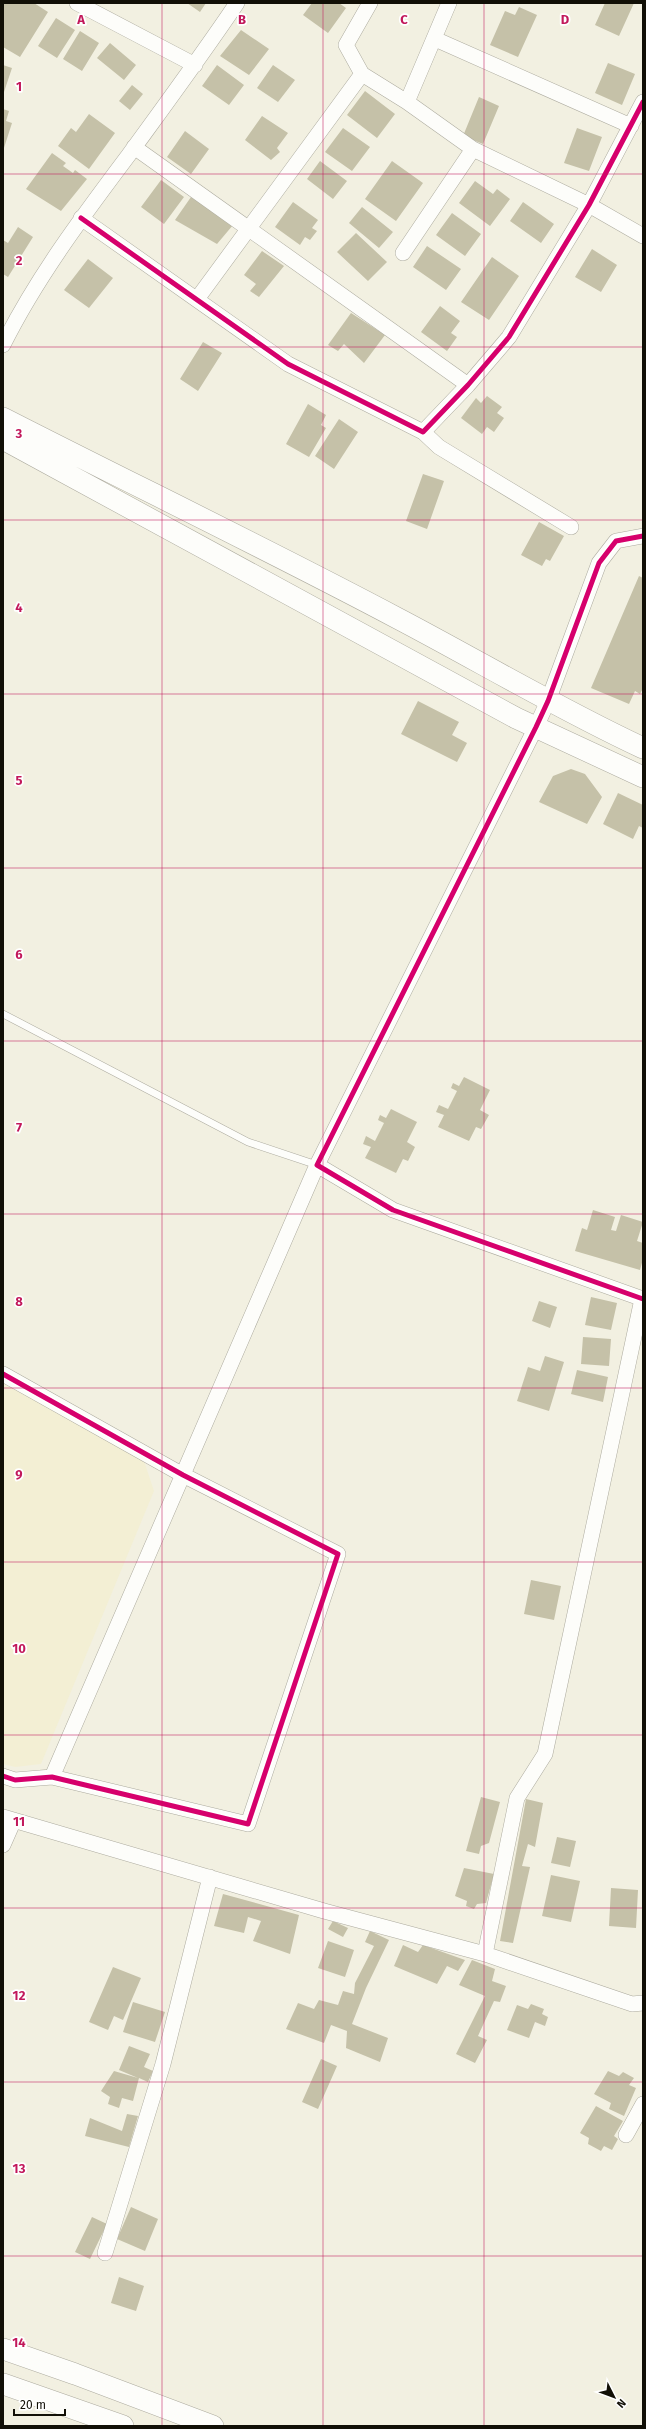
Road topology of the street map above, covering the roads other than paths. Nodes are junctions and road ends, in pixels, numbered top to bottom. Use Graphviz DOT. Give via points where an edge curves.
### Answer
graph roads {
  1 [pos="77,3"];
  2 [pos="237,3"];
  3 [pos="370,3"];
  4 [pos="448,3"];
  5 [pos="435,39"];
  6 [pos="195,64"];
  7 [pos="362,74"];
  8 [pos="407,102"];
  9 [pos="643,102"];
  10 [pos="630,126"];
  11 [pos="134,147"];
  12 [pos="473,149"];
  13 [pos="589,205"];
  14 [pos="82,218"];
  15 [pos="250,229"];
  16 [pos="643,236"];
  17 [pos="403,253"];
  18 [pos="197,299"];
  19 [pos="3,345"];
  20 [pos="468,384"];
  21 [pos="3,418"];
  22 [pos="424,432"];
  23 [pos="3,439"];
  24 [pos="571,527"];
  25 [pos="643,536"];
  26 [pos="548,701"];
  27 [pos="536,727"];
  28 [pos="643,748"];
  29 [pos="643,777"];
  30 [pos="3,1014"];
  31 [pos="317,1165"];
  32 [pos="642,1299"];
  33 [pos="3,1374"];
  34 [pos="183,1474"];
  35 [pos="3,1776"];
  36 [pos="52,1777"];
  37 [pos="9,1818"];
  38 [pos="3,1845"];
  39 [pos="210,1877"];
  40 [pos="486,1954"];
  41 [pos="643,2003"];
  42 [pos="643,2104"];
  43 [pos="626,2135"];
  44 [pos="106,2253"];
  45 [pos="3,2349"];
  46 [pos="3,2384"];
  47 [pos="123,2426"];
  48 [pos="213,2426"];
  1 -- 6 [label="street"];
  2 -- 6 [label="street"];
  3 -- 7 [label="street" via="346,45"];
  4 -- 5 [label="street"];
  5 -- 8 [label="street"];
  5 -- 10 [label="street"];
  6 -- 11 [label="street"];
  7 -- 8 [label="street"];
  7 -- 15 [label="street"];
  8 -- 12 [label="street"];
  9 -- 10 [label="street"];
  10 -- 13 [label="street"];
  11 -- 14 [label="street"];
  11 -- 15 [label="street"];
  12 -- 13 [label="street"];
  12 -- 17 [label="street"];
  13 -- 16 [label="street"];
  13 -- 20 [label="street" via="509,337"];
  14 -- 18 [label="street"];
  14 -- 19 [label="street" via="20,311"];
  15 -- 18 [label="street"];
  15 -- 20 [label="street"];
  18 -- 22 [label="street" via="288,364"];
  20 -- 22 [label="street"];
  21 -- 26 [label="main road" via="398,618"];
  22 -- 24 [label="street" via="439,447"];
  23 -- 27 [label="main road"];
  25 -- 26 [label="street" via="616,541 599,563"];
  26 -- 27 [label="street"];
  26 -- 28 [label="main road"];
  27 -- 29 [label="main road"];
  27 -- 31 [label="street"];
  30 -- 31 [label="lane" via="248,1142"];
  31 -- 32 [label="street" via="393,1210"];
  31 -- 34 [label="street"];
  32 -- 40 [label="street" via="545,1754 517,1798"];
  33 -- 34 [label="street"];
  34 -- 36 [label="street"];
  34 -- 36 [label="street" via="338,1554 248,1824"];
  35 -- 36 [label="street" via="15,1780"];
  37 -- 38 [label="street"];
  37 -- 39 [label="street"];
  39 -- 40 [label="street" via="324,1911"];
  39 -- 44 [label="street" via="163,2064"];
  40 -- 41 [label="street" via="632,2004"];
  42 -- 43 [label="street"];
  45 -- 48 [label="main road"];
  46 -- 47 [label="main road"];
}
